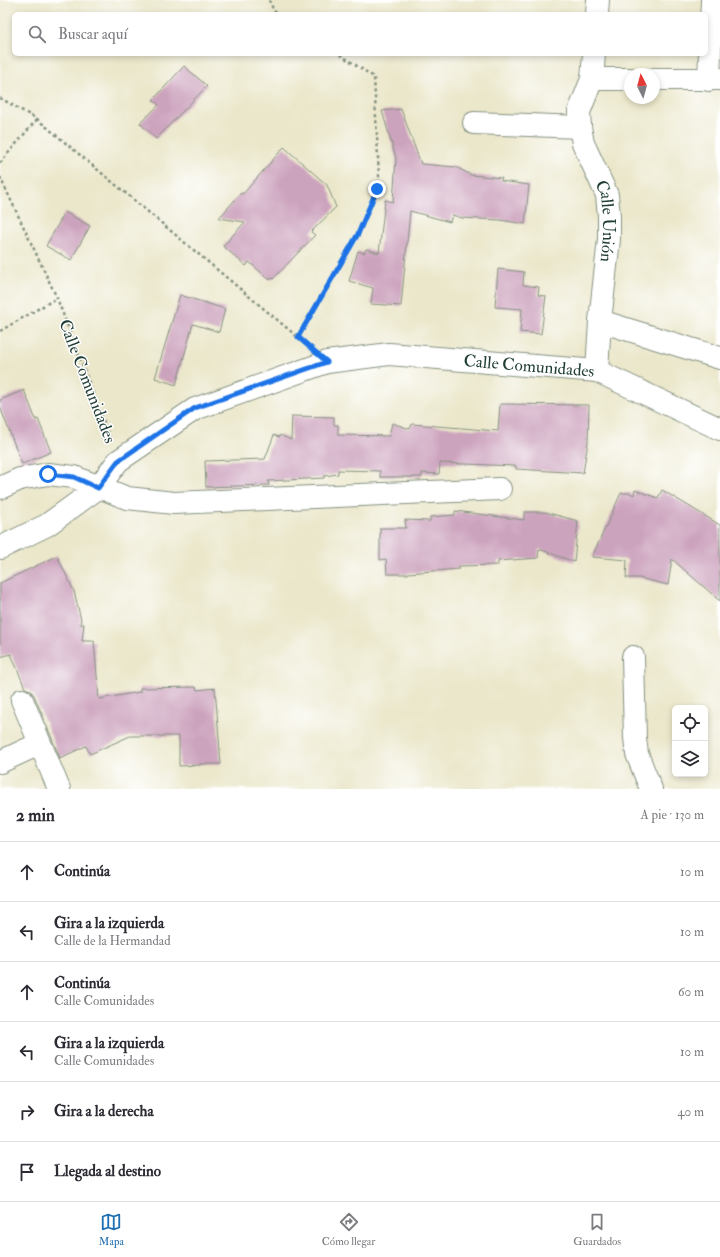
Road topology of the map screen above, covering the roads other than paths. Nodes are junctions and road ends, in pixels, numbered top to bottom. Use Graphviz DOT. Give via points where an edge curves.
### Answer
graph roads {
  1 [pos="598,0"];
  2 [pos="712,0"];
  3 [pos="597,12"];
  4 [pos="594,56"];
  5 [pos="592,79"];
  6 [pos="624,79"];
  7 [pos="660,79"];
  8 [pos="715,79"];
  9 [pos="474,123"];
  10 [pos="580,127"];
  11 [pos="600,321"];
  12 [pos="720,358"];
  13 [pos="597,371"];
  14 [pos="720,429"];
  15 [pos="0,488"];
  16 [pos="98,488"];
  17 [pos="500,489"];
  18 [pos="0,548"];
  19 [pos="633,657"];
  20 [pos="22,700"];
  21 [pos="40,744"];
  22 [pos="0,762"];
  23 [pos="59,789"];
  24 [pos="651,789"];
  1 -- 3 [label="street"];
  2 -- 8 [label="street"];
  4 -- 5 [label="street, Calle Unión"];
  5 -- 6 [label="street"];
  5 -- 10 [label="street, Calle Unión" via="579,112"];
  7 -- 8 [label="street"];
  9 -- 10 [label="street"];
  10 -- 11 [label="street, Calle Unión" via="583,143 607,195 609,239"];
  11 -- 12 [label="street"];
  11 -- 13 [label="street, Calle Unión"];
  13 -- 14 [label="street, Calle Comunidades"];
  13 -- 16 [label="street, Calle Comunidades" via="390,354 327,362 195,408 118,461"];
  15 -- 16 [label="street" via="20,479 48,474 74,477"];
  16 -- 17 [label="street" via="127,498 174,503"];
  16 -- 18 [label="street" via="47,525"];
  19 -- 24 [label="street" via="637,754"];
  20 -- 21 [label="street"];
  21 -- 22 [label="street"];
  21 -- 23 [label="street"];
}
